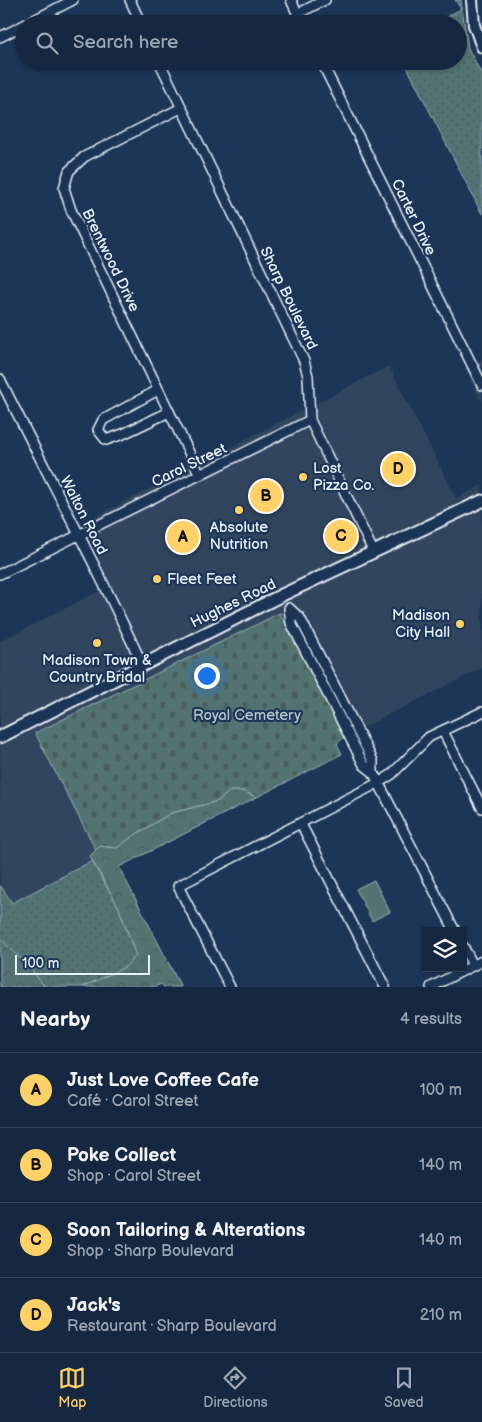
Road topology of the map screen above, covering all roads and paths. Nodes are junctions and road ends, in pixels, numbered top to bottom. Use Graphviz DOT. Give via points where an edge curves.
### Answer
graph roads {
  1 [pos="73,0"];
  2 [pos="130,0"];
  3 [pos="291,0"];
  4 [pos="325,0"];
  5 [pos="472,0"];
  6 [pos="297,14"];
  7 [pos="43,15"];
  8 [pos="137,15"];
  9 [pos="15,29"];
  10 [pos="0,37"];
  11 [pos="482,47"];
  12 [pos="163,70"];
  13 [pos="326,70"];
  14 [pos="181,108"];
  15 [pos="479,371"];
  16 [pos="0,379"];
  17 [pos="482,385"];
  18 [pos="158,390"];
  19 [pos="169,412"];
  20 [pos="310,420"];
  21 [pos="200,475"];
  22 [pos="482,502"];
  23 [pos="79,536"];
  24 [pos="374,553"];
  25 [pos="0,574"];
  26 [pos="282,595"];
  27 [pos="289,608"];
  28 [pos="142,664"];
  29 [pos="345,706"];
  30 [pos="336,710"];
  31 [pos="482,712"];
  32 [pos="443,731"];
  33 [pos="0,737"];
  34 [pos="373,772"];
  35 [pos="378,783"];
  36 [pos="482,808"];
  37 [pos="301,824"];
  38 [pos="453,927"];
  39 [pos="467,954"];
  40 [pos="482,961"];
  41 [pos="473,965"];
  42 [pos="230,987"];
  43 [pos="384,987"];
  44 [pos="431,987"];
  1 -- 7 [label="street"];
  2 -- 8 [label="street"];
  3 -- 6 [label="street"];
  4 -- 6 [label="street"];
  5 -- 11 [label="street" via="474,25"];
  9 -- 10 [label="street"];
  12 -- 14 [label="street, Sharp Boulevard"];
  13 -- 15 [label="street, Carter Drive"];
  14 -- 18 [label="street, Brentwood Drive" via="84,157 69,171 64,188 71,210"];
  14 -- 20 [label="street, Sharp Boulevard" via="304,360"];
  15 -- 17 [label="street, Carter Drive"];
  16 -- 23 [label="street, Walton Road"];
  18 -- 19 [label="street, Brentwood Drive"];
  18 -- 19 [label="street" via="103,420 98,430 106,440"];
  19 -- 21 [label="street, Brentwood Drive"];
  20 -- 21 [label="street, Carol Street"];
  20 -- 24 [label="street, Sharp Boulevard"];
  21 -- 23 [label="street, Carol Street"];
  22 -- 24 [label="main road, Hughes Road"];
  23 -- 25 [label="street, Carol Street"];
  23 -- 28 [label="street, Walton Road"];
  24 -- 26 [label="main road, Hughes Road"];
  26 -- 27 [label="street"];
  26 -- 28 [label="main road, Hughes Road"];
  27 -- 29 [label="street" via="300,618"];
  27 -- 30 [label="street" via="291,623"];
  28 -- 33 [label="main road, Hughes Road"];
  29 -- 30 [label="street"];
  29 -- 34 [label="street" via="373,761"];
  30 -- 34 [label="street" via="364,765"];
  31 -- 32 [label="street"];
  32 -- 35 [label="street" via="429,737 391,775"];
  32 -- 36 [label="street"];
  34 -- 35 [label="street"];
  35 -- 37 [label="street"];
  35 -- 38 [label="street"];
  37 -- 42 [label="street" via="178,886"];
  37 -- 43 [label="street"];
  39 -- 41 [label="street"];
  40 -- 41 [label="street"];
  41 -- 44 [label="street"];
}
